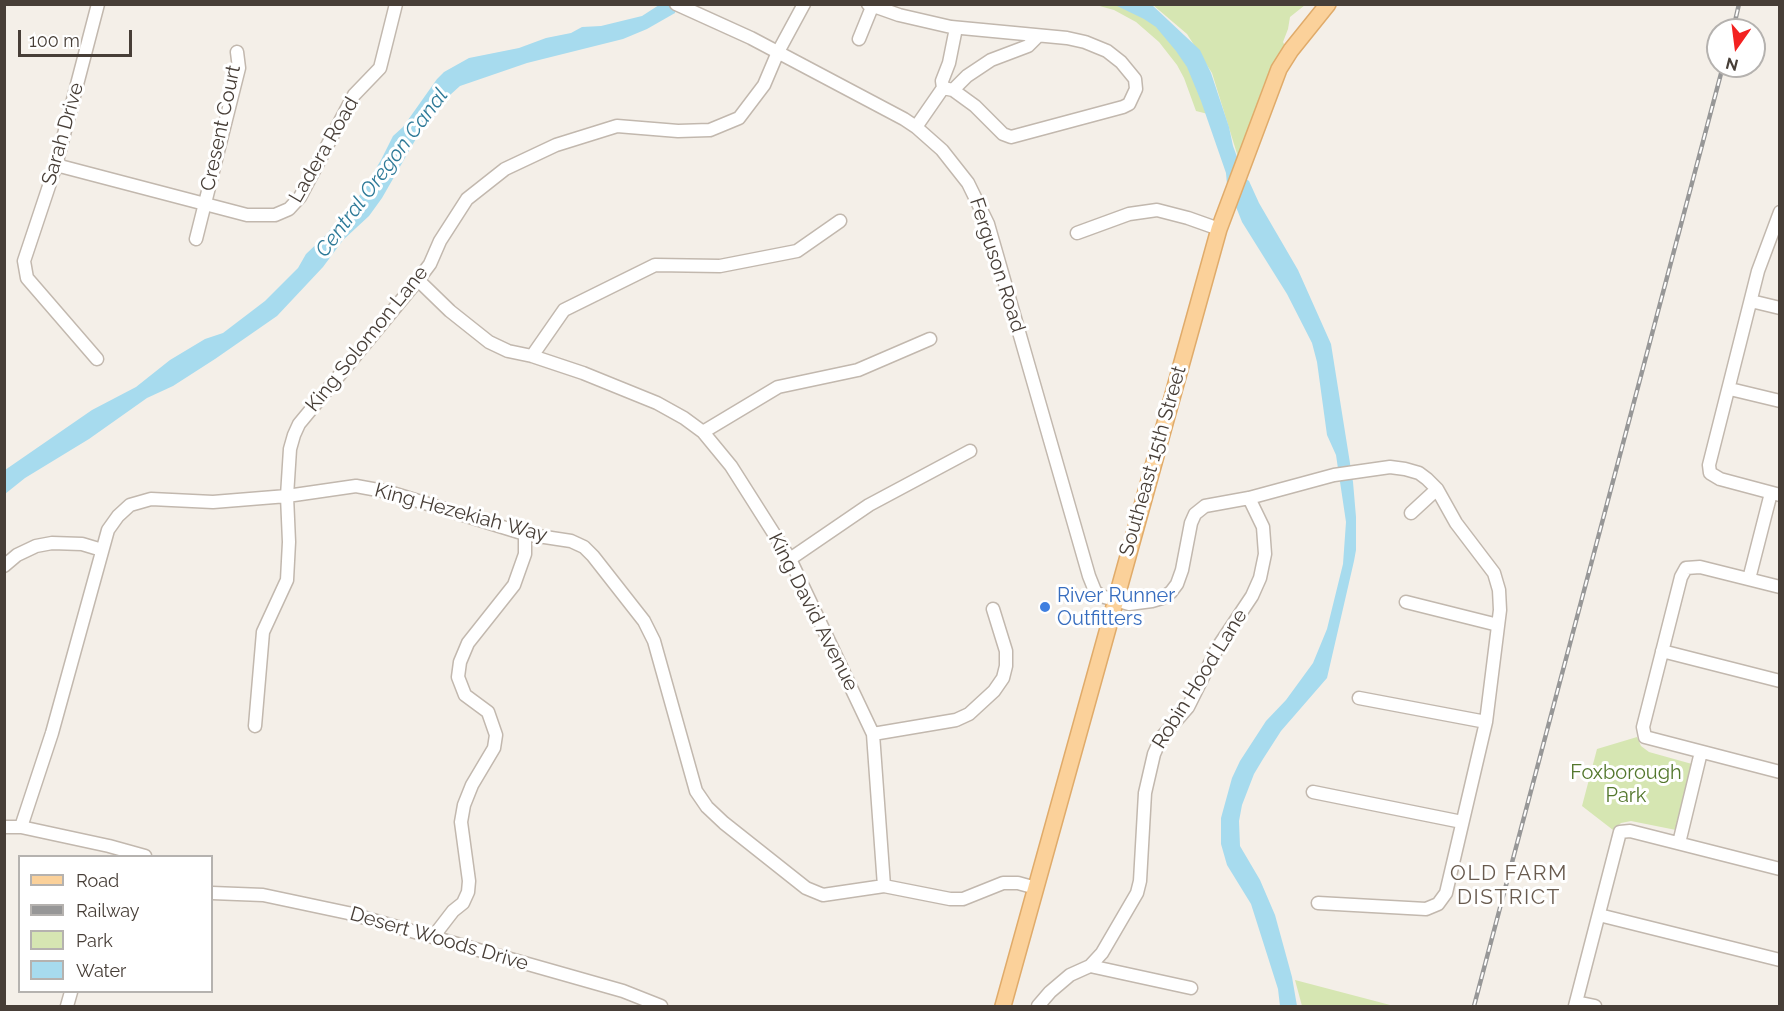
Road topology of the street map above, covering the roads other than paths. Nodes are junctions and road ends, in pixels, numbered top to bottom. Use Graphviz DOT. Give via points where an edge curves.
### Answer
graph roads {
  1 [pos="98,4"];
  2 [pos="396,4"];
  3 [pos="804,4"];
  4 [pos="1328,4"];
  5 [pos="677,5"];
  6 [pos="870,6"];
  7 [pos="956,28"];
  8 [pos="1038,36"];
  9 [pos="860,39"];
  10 [pos="237,52"];
  11 [pos="778,52"];
  12 [pos="948,89"];
  13 [pos="916,127"];
  14 [pos="57,165"];
  15 [pos="205,204"];
  16 [pos="1779,213"];
  17 [pos="840,221"];
  18 [pos="1218,229"];
  19 [pos="1077,233"];
  20 [pos="196,239"];
  21 [pos="418,280"];
  22 [pos="1750,301"];
  23 [pos="1779,308"];
  24 [pos="930,339"];
  25 [pos="532,356"];
  26 [pos="97,359"];
  27 [pos="1730,389"];
  28 [pos="1779,401"];
  29 [pos="703,432"];
  30 [pos="970,452"];
  31 [pos="1437,489"];
  32 [pos="1775,494"];
  33 [pos="287,496"];
  34 [pos="1249,498"];
  35 [pos="1411,513"];
  36 [pos="525,534"];
  37 [pos="102,550"];
  38 [pos="790,559"];
  39 [pos="4,566"];
  40 [pos="1749,579"];
  41 [pos="1779,587"];
  42 [pos="1114,601"];
  43 [pos="1406,602"];
  44 [pos="993,609"];
  45 [pos="1498,625"];
  46 [pos="1662,651"];
  47 [pos="1779,681"];
  48 [pos="1359,698"];
  49 [pos="1486,722"];
  50 [pos="255,726"];
  51 [pos="873,734"];
  52 [pos="1701,752"];
  53 [pos="1779,772"];
  54 [pos="1313,792"];
  55 [pos="1462,822"];
  56 [pos="4,827"];
  57 [pos="21,827"];
  58 [pos="1679,843"];
  59 [pos="108,851"];
  60 [pos="138,855"];
  61 [pos="1779,869"];
  62 [pos="884,886"];
  63 [pos="1036,888"];
  64 [pos="213,892"];
  65 [pos="1318,903"];
  66 [pos="1599,915"];
  67 [pos="433,937"];
  68 [pos="1779,960"];
  69 [pos="1089,966"];
  70 [pos="1191,988"];
  71 [pos="1575,1004"];
  72 [pos="662,1006"];
  73 [pos="1003,1006"];
  74 [pos="1038,1006"];
  75 [pos="1595,1006"];
  1 -- 14 [label="street, Sarah Drive"];
  2 -- 15 [label="street, Ladera Road" via="380,68 354,95 300,198 290,209 275,215 247,215"];
  3 -- 11 [label="street, King Solomon Lane"];
  4 -- 18 [label="main road, Southeast 15th Street" via="1279,69"];
  5 -- 11 [label="street, Ferguson Road"];
  6 -- 7 [label="street"];
  6 -- 9 [label="street"];
  7 -- 8 [label="street"];
  7 -- 12 [label="street" via="942,81"];
  8 -- 12 [label="street" via="1028,46 992,60"];
  8 -- 12 [label="street" via="1085,42 1107,51 1135,79 1134,97 1123,107 1011,137"];
  10 -- 15 [label="street, Cresent Court" via="238,68"];
  11 -- 13 [label="street, Ferguson Road"];
  11 -- 21 [label="street, King Solomon Lane" via="764,85 739,118 710,130 617,126 556,144 505,169 467,199"];
  12 -- 13 [label="street"];
  13 -- 42 [label="street, Ferguson Road" via="952,161 979,202 1093,586 1101,596"];
  14 -- 15 [label="street, Ladera Road"];
  14 -- 26 [label="street, Sarah Drive" via="24,261 27,278"];
  15 -- 20 [label="street, Cresent Court"];
  16 -- 22 [label="street"];
  17 -- 25 [label="street" via="797,250 720,266 655,265 564,310"];
  18 -- 19 [label="street" via="1157,210 1129,214"];
  18 -- 42 [label="main road, Southeast 15th Street"];
  21 -- 25 [label="street, King David Avenue" via="489,342"];
  21 -- 33 [label="street, King Solomon Lane" via="299,424 290,449"];
  22 -- 23 [label="street"];
  22 -- 27 [label="street"];
  24 -- 29 [label="street" via="858,370 778,387"];
  25 -- 29 [label="street, King David Avenue" via="657,403"];
  27 -- 28 [label="street"];
  27 -- 32 [label="street" via="1710,472 1719,479"];
  29 -- 38 [label="street, King David Avenue" via="731,466"];
  30 -- 38 [label="street" via="869,505"];
  31 -- 34 [label="street" via="1427,478 1390,467 1336,475"];
  31 -- 35 [label="street"];
  31 -- 45 [label="street" via="1456,523 1494,573 1499,590"];
  32 -- 40 [label="street"];
  33 -- 36 [label="street, King Hezekiah Way" via="356,486 389,492"];
  33 -- 37 [label="street, King Hezekiah Way" via="213,502 151,499 130,505 108,530"];
  33 -- 50 [label="street, King Solomon Lane" via="287,580 263,632"];
  34 -- 42 [label="street" via="1205,506 1195,514 1182,570 1171,592 1152,601"];
  34 -- 69 [label="street, Robin Hood Lane" via="1263,527 1265,554 1260,578 1218,647 1188,707 1161,738 1145,793 1137,893 1102,953"];
  36 -- 62 [label="street, King Hezekiah Way" via="571,541 584,547 644,621 654,641 696,791 724,824 815,892 823,895"];
  36 -- 67 [label="street" via="525,554 514,585 468,643 460,662 458,677 465,695 488,712 496,735 494,748 464,805 461,822 468,892"];
  37 -- 39 [label="street" via="82,544 52,543 17,555"];
  37 -- 57 [label="street, King Hezekiah Way" via="52,732"];
  38 -- 51 [label="street, King David Avenue"];
  40 -- 41 [label="street"];
  40 -- 46 [label="street" via="1700,567 1686,568"];
  42 -- 63 [label="main road, Southeast 15th Street"];
  43 -- 45 [label="street"];
  44 -- 51 [label="street" via="1006,651 1003,678 994,691 969,714 956,720"];
  45 -- 49 [label="street"];
  46 -- 47 [label="street"];
  46 -- 52 [label="street" via="1643,727 1645,737"];
  48 -- 49 [label="street"];
  49 -- 55 [label="street"];
  51 -- 62 [label="street, King David Avenue"];
  52 -- 53 [label="street"];
  52 -- 58 [label="street"];
  54 -- 55 [label="street"];
  55 -- 65 [label="street" via="1446,893 1438,903 1426,909"];
  56 -- 57 [label="street"];
  57 -- 59 [label="street"];
  58 -- 61 [label="street"];
  58 -- 66 [label="street" via="1620,832"];
  59 -- 60 [label="street"];
  62 -- 63 [label="street, King Hezekiah Way" via="950,899 963,899 1003,883"];
  63 -- 73 [label="main road, Southeast 15th Street"];
  64 -- 67 [label="street, Desert Woods Drive" via="263,895"];
  66 -- 68 [label="street"];
  66 -- 71 [label="street"];
  67 -- 72 [label="street, Desert Woods Drive" via="623,991"];
  69 -- 70 [label="street"];
  69 -- 74 [label="street, Robin Hood Lane" via="1070,975"];
  71 -- 75 [label="street"];
}
